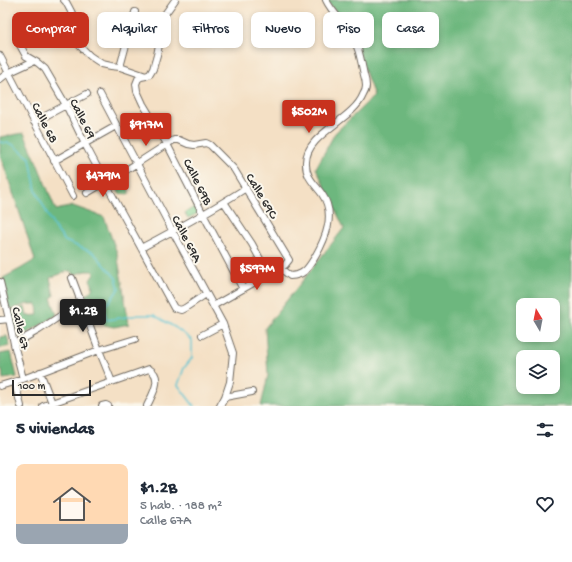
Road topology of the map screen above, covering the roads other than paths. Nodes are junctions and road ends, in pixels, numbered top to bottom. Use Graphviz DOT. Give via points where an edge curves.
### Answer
graph roads {
  1 [pos="66,0"];
  2 [pos="175,0"];
  3 [pos="326,0"];
  4 [pos="71,12"];
  5 [pos="22,48"];
  6 [pos="82,48"];
  7 [pos="125,48"];
  8 [pos="0,56"];
  9 [pos="34,61"];
  10 [pos="120,67"];
  11 [pos="8,73"];
  12 [pos="146,76"];
  13 [pos="0,79"];
  14 [pos="87,94"];
  15 [pos="100,94"];
  16 [pos="66,105"];
  17 [pos="34,122"];
  18 [pos="116,126"];
  19 [pos="85,144"];
  20 [pos="167,144"];
  21 [pos="54,161"];
  22 [pos="136,164"];
  23 [pos="105,182"];
  24 [pos="246,188"];
  25 [pos="87,193"];
  26 [pos="73,196"];
  27 [pos="224,202"];
  28 [pos="203,214"];
  29 [pos="173,232"];
  30 [pos="142,248"];
  31 [pos="280,268"];
  32 [pos="268,274"];
  33 [pos="72,278"];
  34 [pos="0,283"];
  35 [pos="244,289"];
  36 [pos="206,294"];
  37 [pos="213,306"];
  38 [pos="84,308"];
  39 [pos="9,319"];
  40 [pos="0,320"];
  41 [pos="223,324"];
  42 [pos="202,335"];
  43 [pos="135,339"];
  44 [pos="14,344"];
  45 [pos="99,350"];
  46 [pos="40,372"];
  47 [pos="24,380"];
  48 [pos="112,382"];
  49 [pos="15,383"];
  50 [pos="0,386"];
  51 [pos="252,392"];
  52 [pos="225,397"];
  53 [pos="52,403"];
  54 [pos="21,406"];
  55 [pos="43,406"];
  56 [pos="102,406"];
  57 [pos="108,406"];
  58 [pos="147,406"];
  59 [pos="221,406"];
  1 -- 4 [label="street"];
  2 -- 12 [label="street" via="165,14 153,69"];
  3 -- 31 [label="street" via="352,35 359,51 367,88 361,101 308,150 308,175 327,205 329,220 324,242 306,270 298,276 290,276"];
  5 -- 9 [label="street, Calle 69" via="26,56"];
  6 -- 10 [label="street" via="102,64"];
  7 -- 10 [label="street"];
  8 -- 11 [label="street, Calle 68"];
  9 -- 11 [label="street"];
  9 -- 16 [label="street, Calle 69" via="45,69"];
  10 -- 12 [label="street"];
  11 -- 13 [label="street"];
  11 -- 17 [label="street, Calle 68"];
  12 -- 20 [label="street, Calle 69B" via="138,79 137,91"];
  14 -- 16 [label="street"];
  15 -- 18 [label="street, Calle 69A"];
  16 -- 17 [label="street"];
  16 -- 19 [label="street, Calle 69"];
  17 -- 21 [label="street, Calle 68"];
  18 -- 19 [label="street"];
  18 -- 22 [label="street, Calle 69A"];
  19 -- 21 [label="street"];
  19 -- 23 [label="street, Calle 69"];
  20 -- 22 [label="street"];
  20 -- 24 [label="street, Calle 69C" via="179,140 194,145 210,145 234,169"];
  20 -- 28 [label="street, Calle 69B"];
  21 -- 26 [label="street, Calle 68"];
  22 -- 23 [label="street"];
  22 -- 29 [label="street, Calle 69A"];
  23 -- 25 [label="street"];
  23 -- 30 [label="street, Calle 69"];
  24 -- 27 [label="street"];
  24 -- 31 [label="street, Calle 69C" via="289,260"];
  27 -- 28 [label="street"];
  27 -- 32 [label="street"];
  28 -- 29 [label="street"];
  28 -- 35 [label="street, Calle 69B"];
  29 -- 30 [label="street"];
  29 -- 36 [label="street, Calle 69A"];
  30 -- 36 [label="street, Calle 69" via="174,308 185,308"];
  31 -- 32 [label="street"];
  32 -- 35 [label="street"];
  33 -- 38 [label="street"];
  34 -- 39 [label="street, Calle 67"];
  35 -- 37 [label="street"];
  36 -- 37 [label="street, Calle 69A"];
  37 -- 41 [label="street, Calle 69A"];
  38 -- 44 [label="street" via="60,316"];
  38 -- 45 [label="street"];
  39 -- 40 [label="street"];
  39 -- 44 [label="street, Calle 67"];
  41 -- 42 [label="street"];
  41 -- 52 [label="street, Calle 69A" via="233,353 230,382"];
  43 -- 45 [label="street"];
  44 -- 47 [label="street, Calle 67"];
  45 -- 46 [label="street"];
  45 -- 48 [label="street"];
  46 -- 47 [label="street"];
  46 -- 53 [label="street"];
  47 -- 49 [label="street"];
  48 -- 53 [label="street"];
  48 -- 58 [label="street" via="149,369 154,372 157,377 156,384"];
  49 -- 50 [label="street"];
  49 -- 54 [label="street"];
  51 -- 52 [label="street"];
  52 -- 59 [label="street, Calle 69A"];
  53 -- 55 [label="street"];
  56 -- 57 [label="street"];
}
